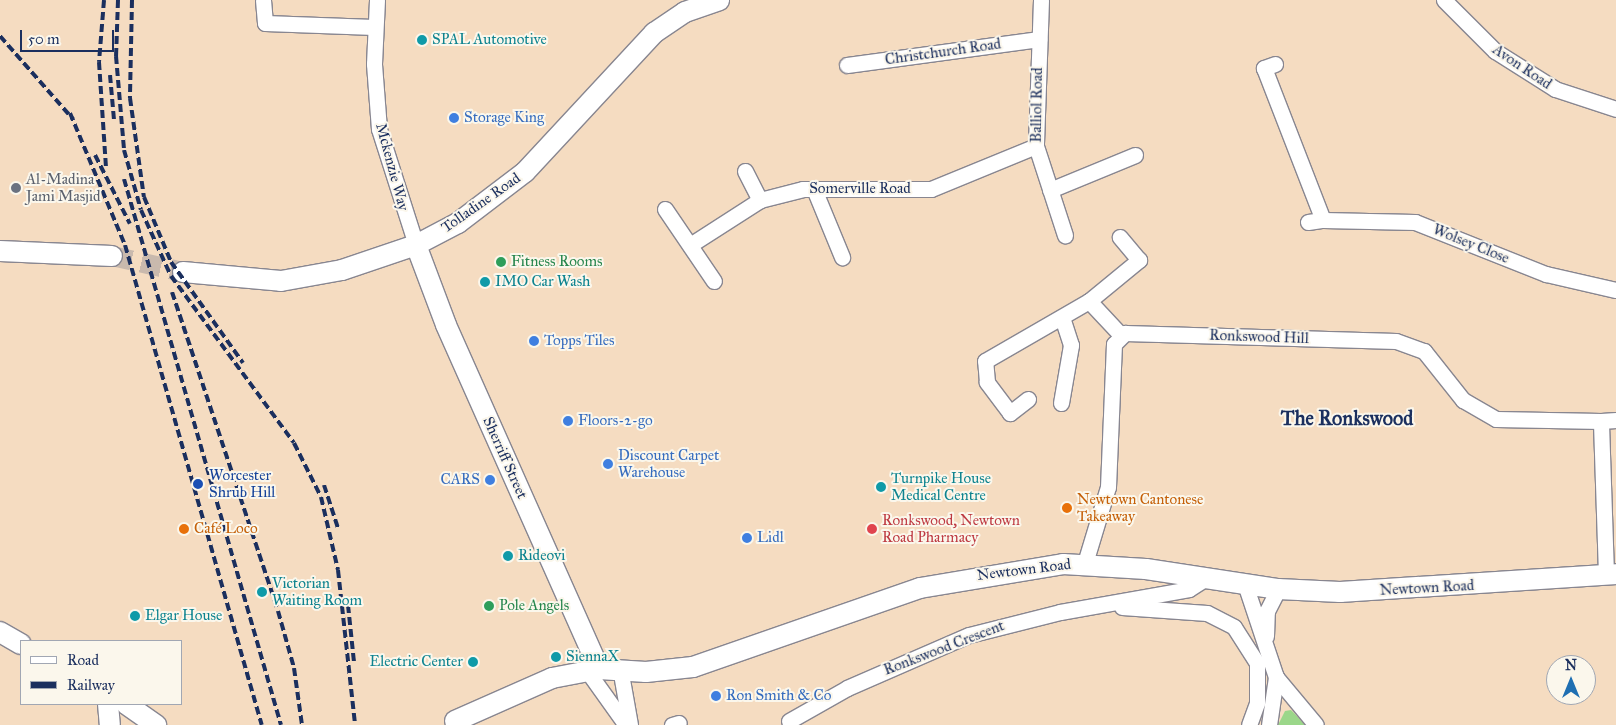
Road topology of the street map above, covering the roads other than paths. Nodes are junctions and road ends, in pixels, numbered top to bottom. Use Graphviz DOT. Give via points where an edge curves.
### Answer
graph roads {
  1 [pos="262,0"];
  2 [pos="377,0"];
  3 [pos="719,0"];
  4 [pos="1041,0"];
  5 [pos="1444,0"];
  6 [pos="374,27"];
  7 [pos="1039,39"];
  8 [pos="847,65"];
  9 [pos="1264,68"];
  10 [pos="1616,108"];
  11 [pos="1036,146"];
  12 [pos="1135,155"];
  13 [pos="745,171"];
  14 [pos="814,189"];
  15 [pos="1050,190"];
  16 [pos="760,200"];
  17 [pos="665,209"];
  18 [pos="1065,235"];
  19 [pos="1120,237"];
  20 [pos="416,245"];
  21 [pos="690,245"];
  22 [pos="0,251"];
  23 [pos="112,256"];
  24 [pos="842,257"];
  25 [pos="183,272"];
  26 [pos="714,280"];
  27 [pos="1616,290"];
  28 [pos="1088,301"];
  29 [pos="1062,318"];
  30 [pos="1120,334"];
  31 [pos="1028,399"];
  32 [pos="1061,403"];
  33 [pos="1608,420"];
  34 [pos="1085,563"];
  35 [pos="1611,574"];
  36 [pos="1206,578"];
  37 [pos="1245,584"];
  38 [pos="1278,589"];
  39 [pos="1110,605"];
  40 [pos="0,632"];
  41 [pos="20,643"];
  42 [pos="1266,645"];
  43 [pos="620,668"];
  44 [pos="593,670"];
  45 [pos="1276,677"];
  46 [pos="108,705"];
  47 [pos="455,721"];
  48 [pos="789,721"];
  49 [pos="110,725"];
  50 [pos="628,725"];
  51 [pos="1249,725"];
  52 [pos="1269,725"];
  53 [pos="1316,725"];
  1 -- 6 [label="street" via="264,23"];
  2 -- 6 [label="street, Mckenzie Way"];
  3 -- 20 [label="main road, Tolladine Road" via="685,12 654,33 525,172 458,223"];
  4 -- 7 [label="street, Balliol Road"];
  5 -- 10 [label="street, Avon Road" via="1495,51 1555,89"];
  6 -- 20 [label="street, Mckenzie Way" via="379,129"];
  7 -- 8 [label="street, Christchurch Road"];
  7 -- 11 [label="street, Balliol Road"];
  9 -- 27 [label="street, Wolsey Close" via="1315,221 1415,222 1546,274"];
  11 -- 14 [label="street, Somerville Road" via="931,189"];
  11 -- 15 [label="street, Balliol Road"];
  12 -- 15 [label="street"];
  13 -- 16 [label="street"];
  14 -- 16 [label="street, Somerville Road"];
  14 -- 24 [label="street"];
  15 -- 18 [label="street, Balliol Road"];
  16 -- 21 [label="street, Somerville Road"];
  17 -- 21 [label="street"];
  19 -- 28 [label="street" via="1139,260"];
  20 -- 25 [label="main road, Tolladine Road" via="342,270 280,281"];
  20 -- 44 [label="main road, Sherriff Street" via="446,325"];
  21 -- 26 [label="street"];
  22 -- 23 [label="main road"];
  28 -- 29 [label="street"];
  28 -- 30 [label="street"];
  29 -- 31 [label="street" via="985,361 987,382 1005,416"];
  29 -- 32 [label="street" via="1071,344"];
  30 -- 33 [label="street, Ronkswood Hill" via="1396,341 1424,351 1463,400 1496,419"];
  30 -- 34 [label="street" via="1114,344 1108,487"];
  33 -- 35 [label="street"];
  34 -- 36 [label="main road, Newtown Road"];
  34 -- 43 [label="main road, Newtown Road" via="920,588 693,666 654,672"];
  35 -- 38 [label="main road, Newtown Road" via="1451,588 1340,592"];
  36 -- 37 [label="main road, Newtown Road"];
  36 -- 39 [label="street, Ronkswood Crescent" via="1189,589"];
  37 -- 38 [label="main road, Newtown Road"];
  37 -- 42 [label="street"];
  38 -- 42 [label="street" via="1266,611"];
  39 -- 48 [label="street, Ronkswood Crescent" via="1012,622 969,635 847,688"];
  39 -- 51 [label="street, Ronkswood Crescent" via="1207,613 1234,627 1257,663 1257,703"];
  40 -- 41 [label="main road"];
  42 -- 45 [label="street"];
  43 -- 44 [label="main road, Newtown Road"];
  43 -- 50 [label="street"];
  44 -- 47 [label="main road, Newtown Road" via="552,678"];
  44 -- 50 [label="street"];
  45 -- 52 [label="street"];
  45 -- 53 [label="street"];
  46 -- 49 [label="main road"];
}
